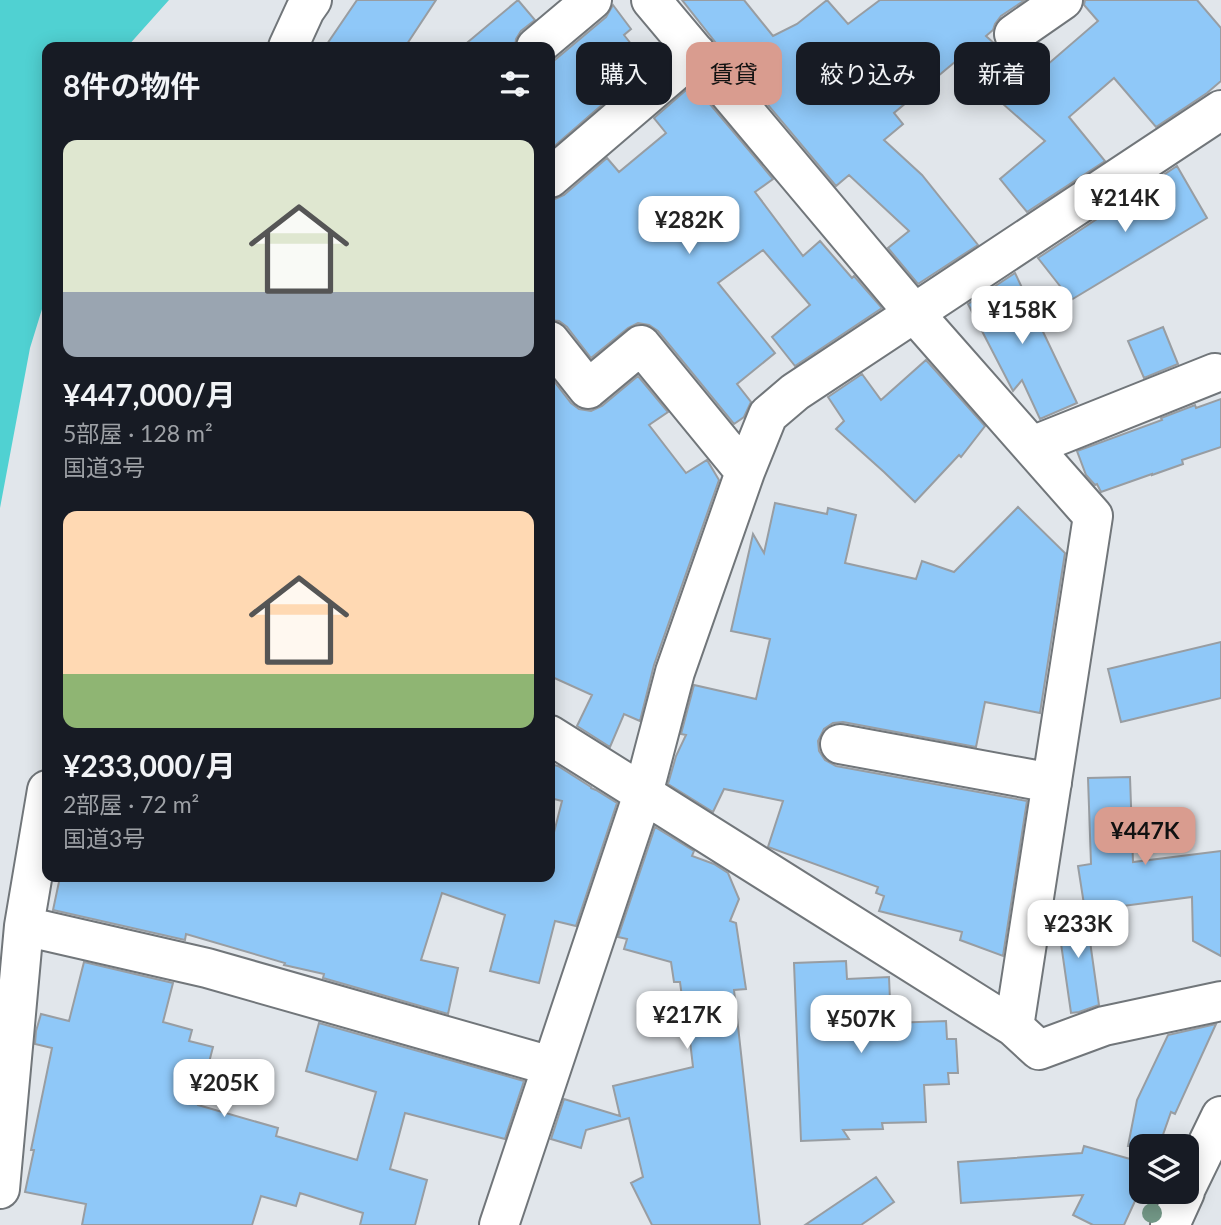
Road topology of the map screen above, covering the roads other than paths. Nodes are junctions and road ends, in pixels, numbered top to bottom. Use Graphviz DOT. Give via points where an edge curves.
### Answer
graph roads {
  1 [pos="312,0"];
  2 [pos="592,0"];
  3 [pos="651,0"];
  4 [pos="1063,0"];
  5 [pos="1013,34"];
  6 [pos="290,42"];
  7 [pos="542,42"];
  8 [pos="687,42"];
  9 [pos="686,62"];
  10 [pos="740,105"];
  11 [pos="1221,110"];
  12 [pos="555,174"];
  13 [pos="914,313"];
  14 [pos="555,347"];
  15 [pos="1215,373"];
  16 [pos="1032,446"];
  17 [pos="745,472"];
  18 [pos="555,738"];
  19 [pos="840,744"];
  20 [pos="1052,783"];
  21 [pos="643,794"];
  22 [pos="42,820"];
  23 [pos="24,926"];
  24 [pos="1221,1000"];
  25 [pos="1014,1027"];
  26 [pos="551,1066"];
  27 [pos="1221,1116"];
  28 [pos="1199,1163"];
  29 [pos="0,1189"];
  30 [pos="1180,1204"];
  31 [pos="499,1225"];
  32 [pos="1170,1225"];
  1 -- 6 [label="main road"];
  2 -- 7 [label="main road"];
  3 -- 8 [label="main road"];
  4 -- 5 [label="main road"];
  9 -- 12 [label="main road"];
  10 -- 13 [label="main road"];
  11 -- 13 [label="main road"];
  13 -- 16 [label="main road"];
  13 -- 17 [label="main road" via="768,415"];
  14 -- 17 [label="main road" via="588,388 641,345"];
  15 -- 16 [label="main road"];
  16 -- 20 [label="main road" via="1093,516"];
  17 -- 21 [label="main road" via="675,672"];
  18 -- 21 [label="main road"];
  19 -- 20 [label="main road"];
  20 -- 25 [label="main road"];
  21 -- 25 [label="main road"];
  21 -- 26 [label="main road"];
  22 -- 23 [label="main road"];
  23 -- 26 [label="main road" via="207,968"];
  23 -- 29 [label="main road"];
  24 -- 25 [label="main road" via="1104,1026 1039,1050"];
  26 -- 31 [label="main road"];
  27 -- 28 [label="main road"];
  30 -- 32 [label="main road"];
}
